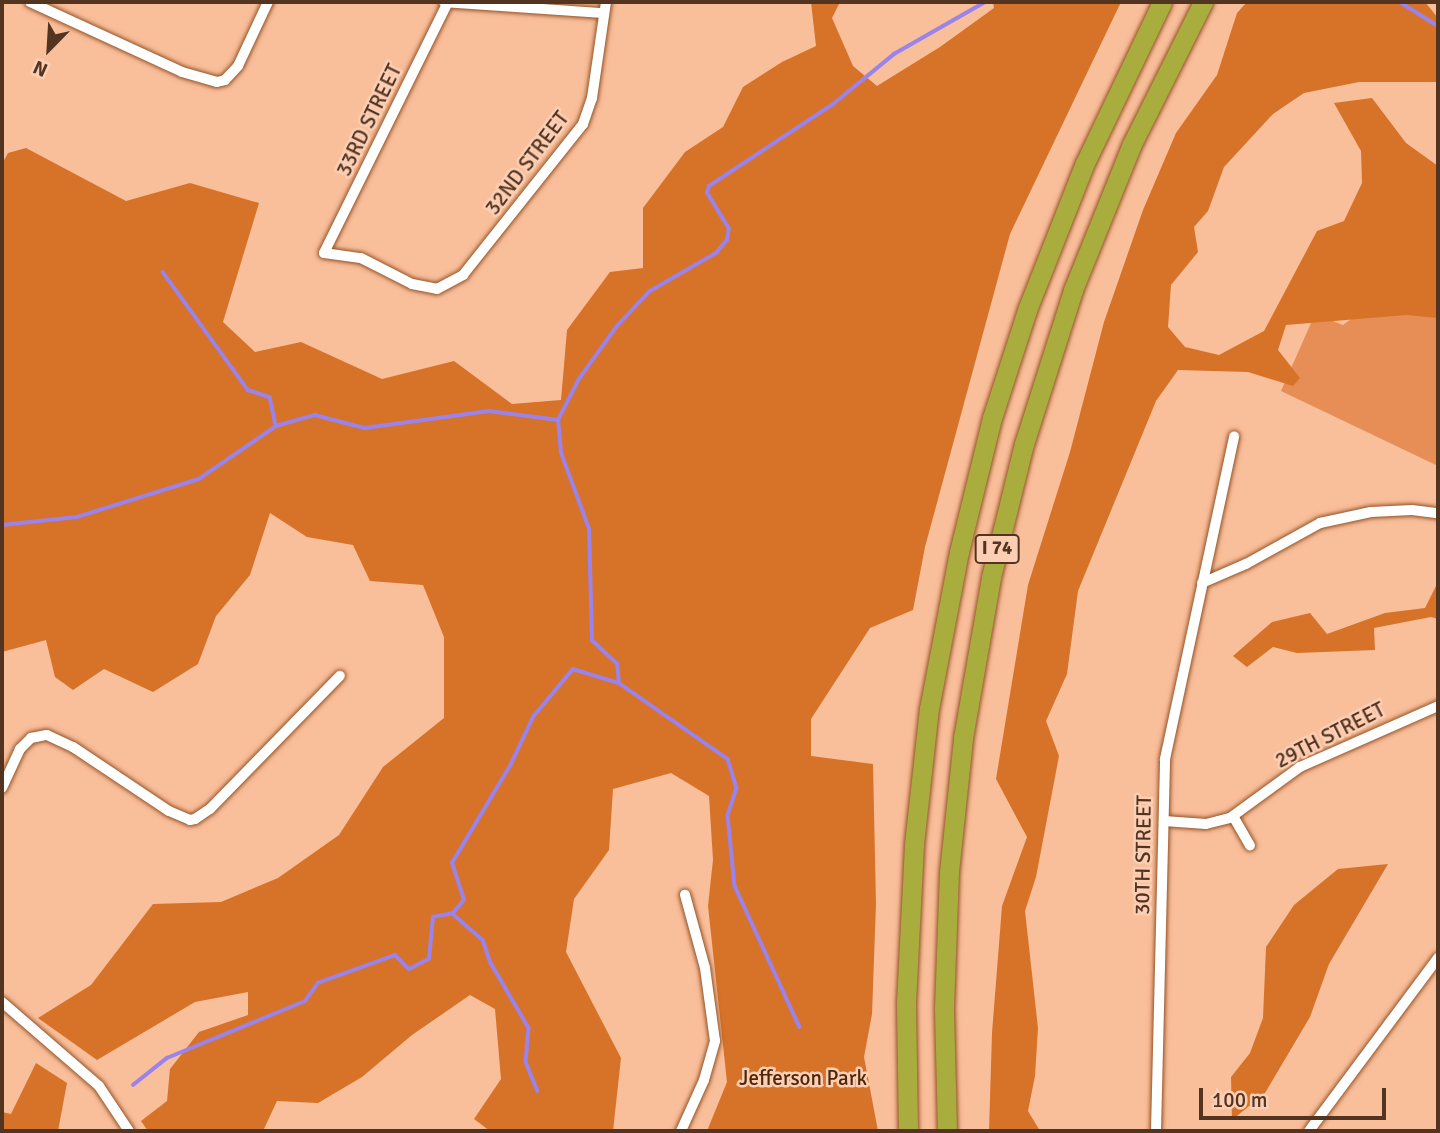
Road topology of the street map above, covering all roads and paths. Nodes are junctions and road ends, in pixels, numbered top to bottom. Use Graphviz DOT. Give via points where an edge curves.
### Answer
graph roads {
  1 [pos="30,2"];
  2 [pos="268,2"];
  3 [pos="446,2"];
  4 [pos="606,2"];
  5 [pos="1162,2"];
  6 [pos="1203,2"];
  7 [pos="602,13"];
  8 [pos="446,286"];
  9 [pos="1234,436"];
  10 [pos="1438,513"];
  11 [pos="1202,583"];
  12 [pos="340,676"];
  13 [pos="1438,706"];
  14 [pos="2,788"];
  15 [pos="1233,816"];
  16 [pos="1164,821"];
  17 [pos="1250,846"];
  18 [pos="685,895"];
  19 [pos="1438,958"];
  20 [pos="2,1002"];
  21 [pos="129,1131"];
  22 [pos="681,1131"];
  23 [pos="908,1131"];
  24 [pos="947,1131"];
  25 [pos="1156,1131"];
  26 [pos="1310,1131"];
  1 -- 2 [label="street" via="207,81 225,80 237,66"];
  3 -- 7 [label="street"];
  3 -- 8 [label="street, 33RD STREET" via="324,253 360,258 424,288"];
  4 -- 7 [label="street, 32ND STREET"];
  5 -- 23 [label="highway, I 74" via="1085,163 1027,310 992,418 959,552 929,709 914,844 906,1003"];
  6 -- 24 [label="highway, I 74" via="1132,144 1069,301 1024,444 991,578 963,738 949,872 944,1008"];
  7 -- 8 [label="street, 32ND STREET" via="592,98 583,124 477,259"];
  9 -- 11 [label="street, 30TH STREET"];
  10 -- 11 [label="street" via="1371,512 1320,523 1246,565"];
  11 -- 16 [label="street, 30TH STREET" via="1170,729"];
  12 -- 14 [label="street" via="211,809 190,820 63,741 41,734 20,749"];
  13 -- 15 [label="street, 29TH STREET" via="1300,767"];
  15 -- 16 [label="street, 29TH STREET" via="1206,824"];
  15 -- 17 [label="street"];
  16 -- 25 [label="street, 30TH STREET"];
  18 -- 22 [label="street" via="705,968 715,1041"];
  19 -- 26 [label="street"];
  20 -- 21 [label="street" via="99,1086"];
}
